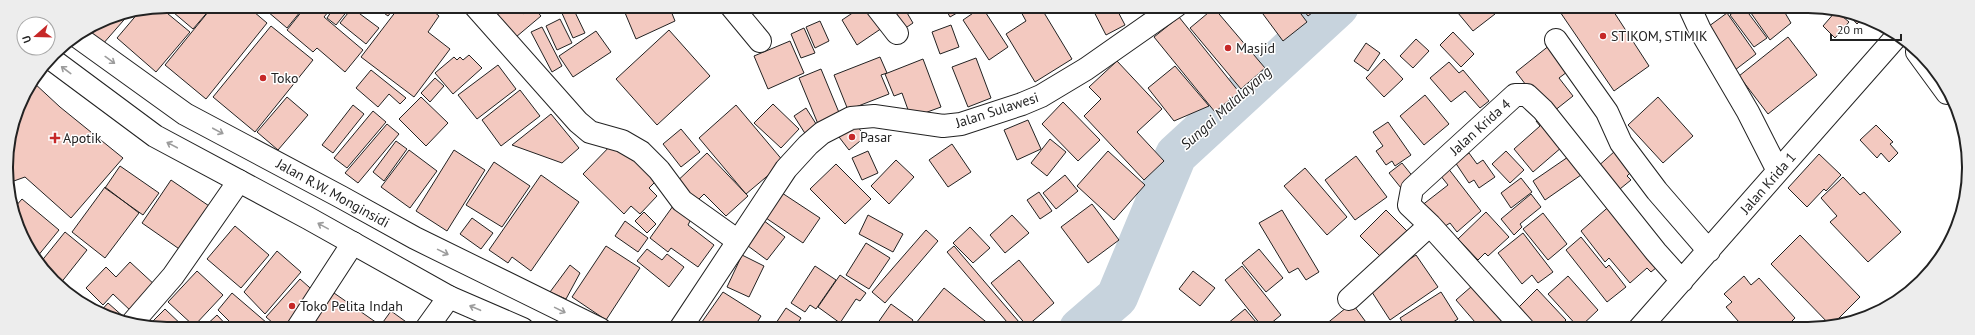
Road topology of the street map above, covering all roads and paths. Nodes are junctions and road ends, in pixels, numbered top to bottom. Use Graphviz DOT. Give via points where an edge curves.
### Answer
graph roads {
  1 [pos="481,13"];
  2 [pos="737,13"];
  3 [pos="881,13"];
  4 [pos="1166,13"];
  5 [pos="1692,13"];
  6 [pos="897,33"];
  7 [pos="81,39"];
  8 [pos="1893,39"];
  9 [pos="1556,40"];
  10 [pos="760,41"];
  11 [pos="55,62"];
  12 [pos="1778,171"];
  13 [pos="239,181"];
  14 [pos="1430,225"];
  15 [pos="415,238"];
  16 [pos="738,241"];
  17 [pos="353,243"];
  18 [pos="1708,251"];
  19 [pos="400,270"];
  20 [pos="1682,281"];
  21 [pos="449,297"];
  22 [pos="1349,299"];
  23 [pos="136,319"];
  24 [pos="302,322"];
  25 [pos="431,322"];
  26 [pos="507,322"];
  27 [pos="586,322"];
  28 [pos="685,322"];
  29 [pos="1518,322"];
  30 [pos="1645,322"];
  1 -- 16 [label="main road" via="578,122 590,132 622,141 641,152 682,201"];
  2 -- 10 [label="main road"];
  3 -- 6 [label="main road"];
  4 -- 16 [label="main road, Jalan Sulawesi" via="1086,68 1041,96 1022,104 961,124 943,126 874,116 851,118 841,122 822,133 786,169"];
  5 -- 12 [label="main road"];
  7 -- 15 [label="main road, Jalan R.W. Monginsidi, one-way" via="185,114"];
  8 -- 12 [label="main road, Jalan Krida 1"];
  9 -- 18 [label="main road" via="1607,112 1621,143 1657,191"];
  13 -- 11 [label="main road, one-way" via="155,136"];
  12 -- 18 [label="main road, Jalan Krida 1"];
  17 -- 13 [label="main road, one-way"];
  13 -- 23 [label="main road" via="173,276"];
  14 -- 20 [label="main road, Jalan Krida 4" via="1409,205 1412,189 1515,95 1527,94"];
  14 -- 22 [label="main road"];
  14 -- 29 [label="main road, Jalan Krida 4"];
  15 -- 19 [label="main road"];
  15 -- 27 [label="main road, Jalan R.W. Monginsidi, one-way"];
  16 -- 28 [label="main road, Jalan Sulawesi"];
  17 -- 19 [label="main road"];
  17 -- 24 [label="main road"];
  18 -- 20 [label="main road, Jalan Krida 1"];
  19 -- 21 [label="main road"];
  20 -- 30 [label="main road, Jalan Krida 1"];
  21 -- 25 [label="main road"];
  26 -- 21 [label="main road, one-way"];
}
